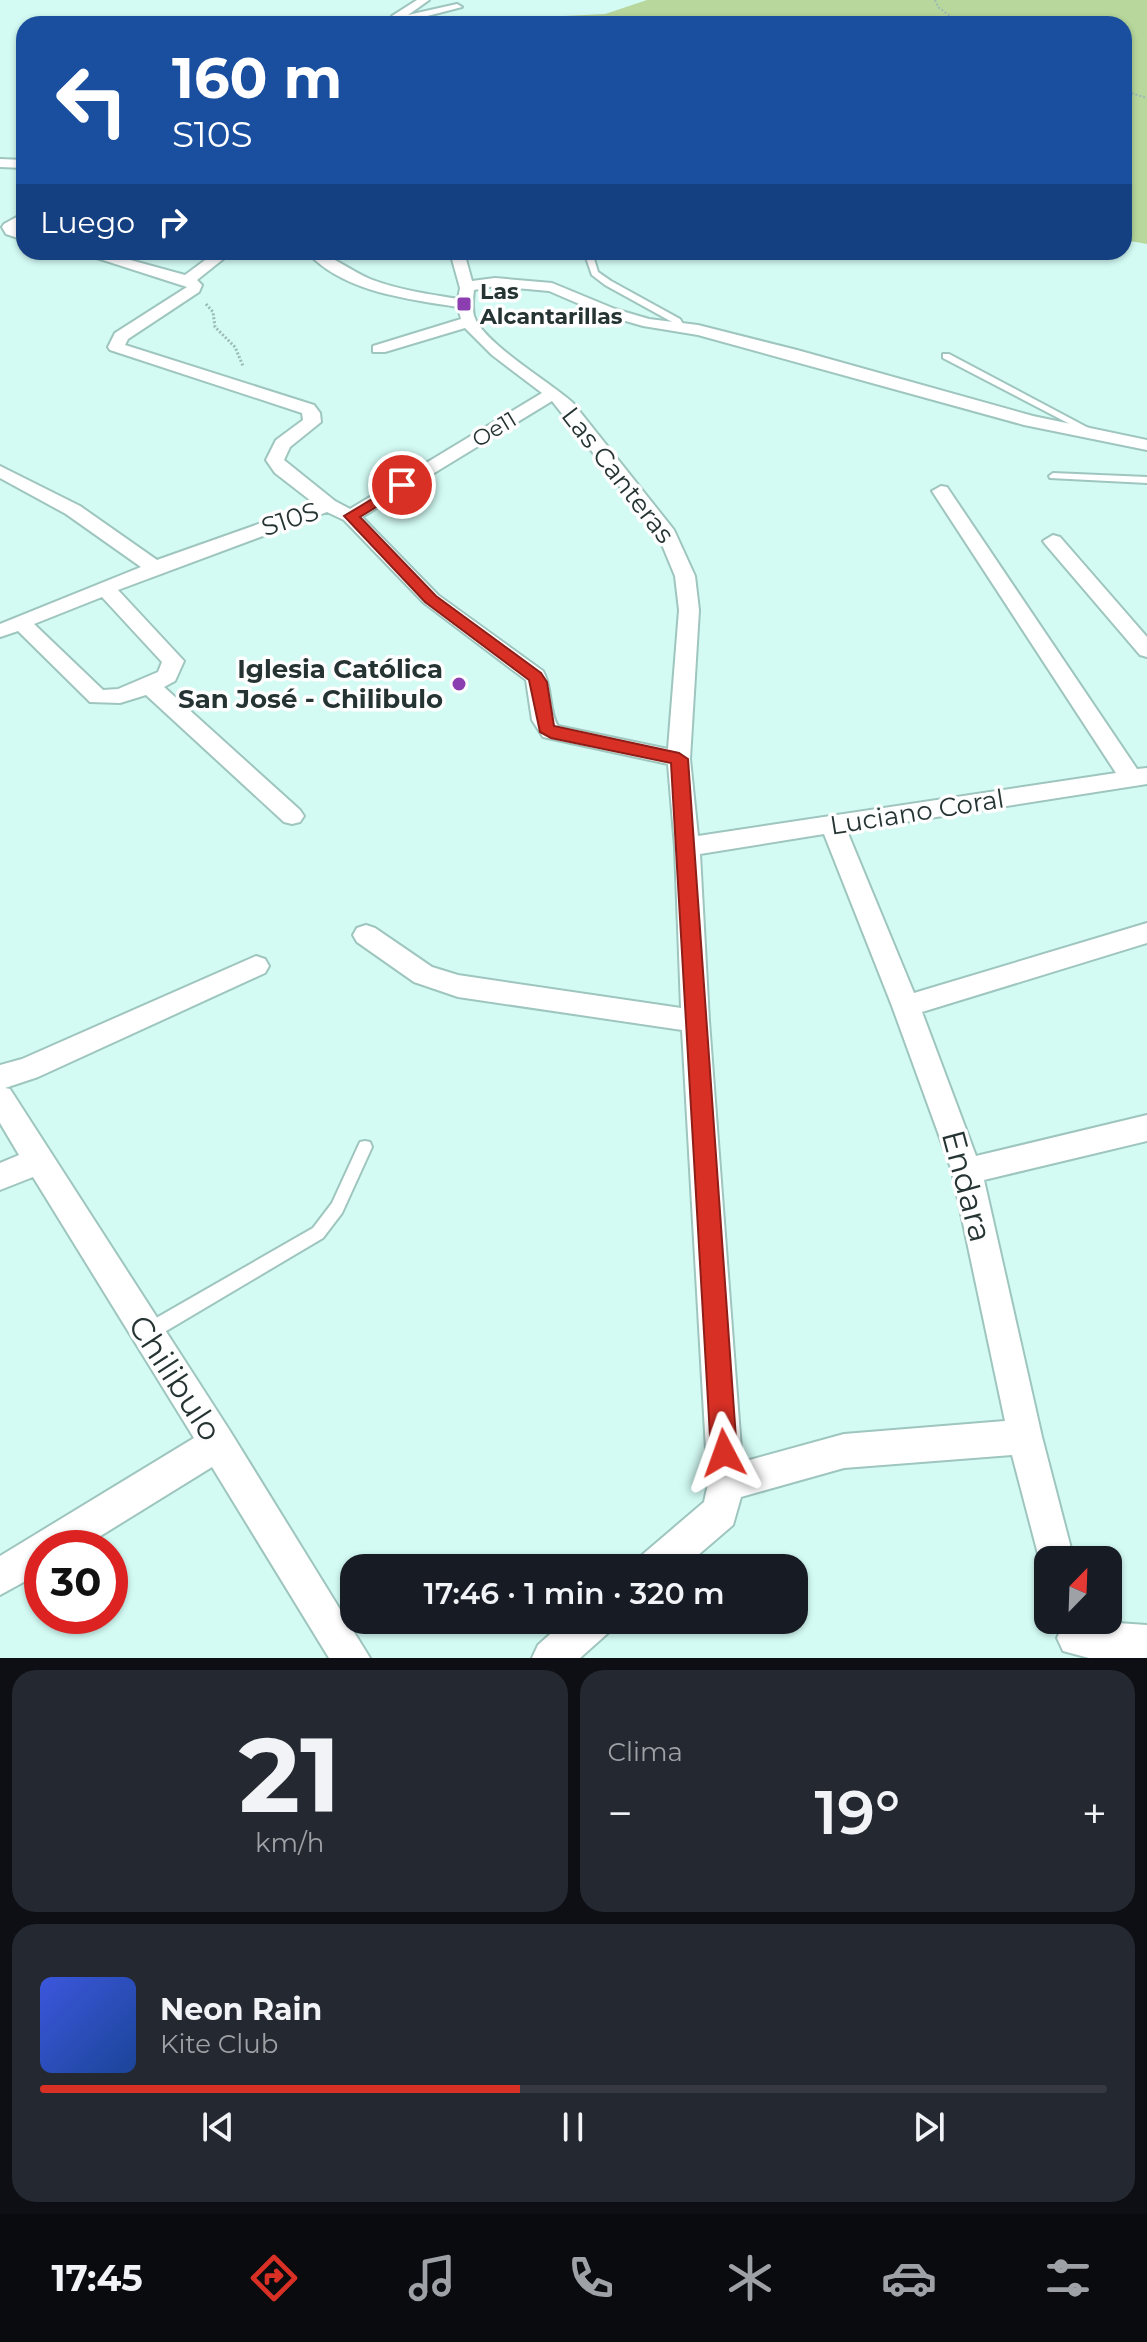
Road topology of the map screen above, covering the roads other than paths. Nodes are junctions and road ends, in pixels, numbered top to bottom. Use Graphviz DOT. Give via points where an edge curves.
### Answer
graph roads {
  1 [pos="424,0"];
  2 [pos="470,0"];
  3 [pos="457,7"];
  4 [pos="399,16"];
  5 [pos="407,16"];
  6 [pos="437,16"];
  7 [pos="111,260"];
  8 [pos="216,260"];
  9 [pos="325,260"];
  10 [pos="458,260"];
  11 [pos="591,260"];
  12 [pos="190,284"];
  13 [pos="466,305"];
  14 [pos="681,327"];
  15 [pos="379,349"];
  16 [pos="946,356"];
  17 [pos="554,393"];
  18 [pos="1102,438"];
  19 [pos="1147,445"];
  20 [pos="0,471"];
  21 [pos="1053,476"];
  22 [pos="1147,480"];
  23 [pos="941,491"];
  24 [pos="328,505"];
  25 [pos="351,516"];
  26 [pos="1053,541"];
  27 [pos="155,568"];
  28 [pos="107,590"];
  29 [pos="22,624"];
  30 [pos="0,631"];
  31 [pos="1147,650"];
  32 [pos="150,686"];
  33 [pos="679,759"];
  34 [pos="1139,777"];
  35 [pos="292,816"];
  36 [pos="833,826"];
  37 [pos="687,847"];
  38 [pos="1147,933"];
  39 [pos="366,935"];
  40 [pos="256,966"];
  41 [pos="906,1006"];
  42 [pos="695,1021"];
  43 [pos="0,1077"];
  44 [pos="0,1098"];
  45 [pos="1147,1128"];
  46 [pos="365,1147"];
  47 [pos="39,1160"];
  48 [pos="967,1171"];
  49 [pos="0,1177"];
  50 [pos="145,1334"];
  51 [pos="1025,1437"];
  52 [pos="218,1443"];
  53 [pos="726,1484"];
  54 [pos="76,1530"];
  55 [pos="1052,1546"];
  56 [pos="671,1554"];
  57 [pos="24,1562"];
  58 [pos="0,1577"];
  59 [pos="579,1634"];
  60 [pos="1076,1639"];
  61 [pos="1147,1644"];
  62 [pos="351,1658"];
  63 [pos="551,1658"];
  1 -- 4 [label="street"];
  2 -- 3 [label="street"];
  3 -- 5 [label="street"];
  3 -- 6 [label="street"];
  7 -- 12 [label="street"];
  8 -- 12 [label="street"];
  9 -- 13 [label="street" via="369,285"];
  10 -- 13 [label="street"];
  11 -- 14 [label="lane" via="595,273 608,283"];
  12 -- 24 [label="street" via="121,336 116,347 308,409 313,418 308,427 282,444 275,460"];
  13 -- 14 [label="street" via="476,284 552,287 610,312"];
  13 -- 15 [label="street"];
  13 -- 17 [label="street, Las Canteras" via="479,335"];
  14 -- 18 [label="street"];
  16 -- 18 [label="lane"];
  17 -- 25 [label="street, Oe11"];
  17 -- 33 [label="street, Las Canteras" via="667,534 678,555 689,610"];
  18 -- 19 [label="street"];
  20 -- 27 [label="street" via="73,510"];
  21 -- 22 [label="lane"];
  23 -- 34 [label="street"];
  24 -- 25 [label="street, S10S"];
  24 -- 27 [label="street, S10S"];
  25 -- 33 [label="street, S10S" via="431,599 535,676 543,724 551,732"];
  26 -- 31 [label="street"];
  27 -- 28 [label="street, S10S"];
  28 -- 29 [label="street, S10S"];
  28 -- 32 [label="street" via="173,661 167,676"];
  29 -- 30 [label="street, S10S"];
  29 -- 32 [label="street" via="94,695 112,698"];
  32 -- 35 [label="street"];
  33 -- 37 [label="street, Las Canteras"];
  34 -- 36 [label="street, Luciano Coral"];
  36 -- 37 [label="street, Luciano Coral"];
  36 -- 41 [label="street, Endara"];
  37 -- 42 [label="street, Las Canteras"];
  38 -- 41 [label="street"];
  39 -- 42 [label="street" via="423,975 458,986"];
  40 -- 43 [label="street"];
  41 -- 48 [label="street, Endara"];
  42 -- 53 [label="street, Las Canteras"];
  44 -- 47 [label="street, Chilibulo"];
  45 -- 48 [label="street"];
  46 -- 50 [label="lane" via="337,1208 318,1233"];
  47 -- 49 [label="street"];
  47 -- 50 [label="street, Chilibulo"];
  48 -- 51 [label="street, Endara"];
  50 -- 52 [label="street, Chilibulo"];
  51 -- 53 [label="street" via="844,1451"];
  51 -- 55 [label="street, Endara"];
  52 -- 54 [label="street"];
  52 -- 62 [label="street, Chilibulo"];
  53 -- 56 [label="street, Las Canteras" via="720,1512"];
  57 -- 58 [label="street"];
  59 -- 63 [label="street"];
  60 -- 61 [label="street"];
}
